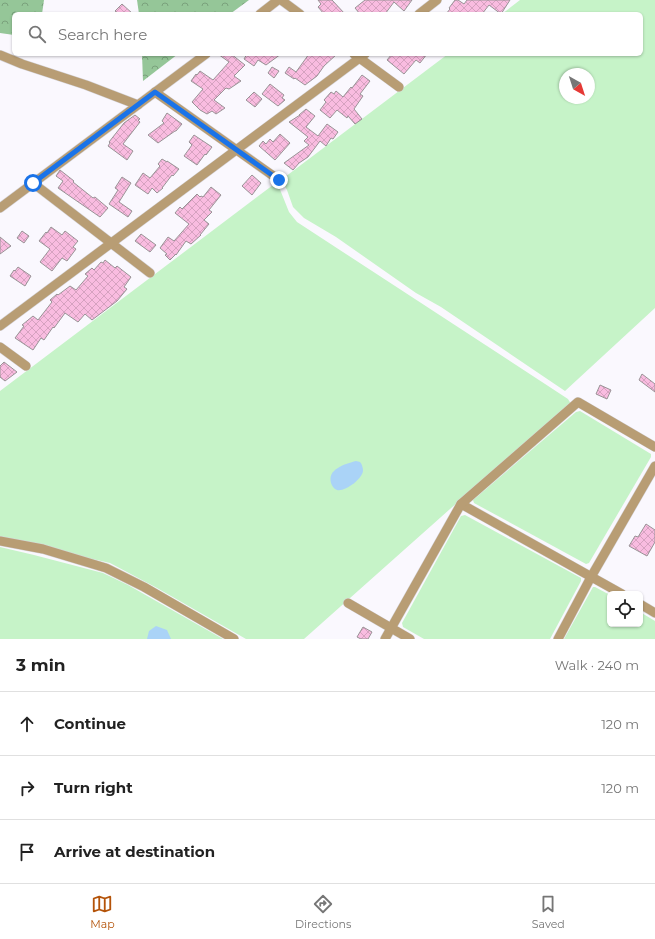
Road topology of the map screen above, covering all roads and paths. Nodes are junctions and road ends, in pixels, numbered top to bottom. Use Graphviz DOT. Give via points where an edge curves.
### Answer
graph roads {
  1 [pos="279,0"];
  2 [pos="438,0"];
  3 [pos="263,12"];
  4 [pos="297,12"];
  5 [pos="422,12"];
  6 [pos="0,55"];
  7 [pos="203,56"];
  8 [pos="359,56"];
  9 [pos="361,56"];
  10 [pos="399,87"];
  11 [pos="155,92"];
  12 [pos="138,105"];
  13 [pos="236,150"];
  14 [pos="279,180"];
  15 [pos="33,183"];
  16 [pos="0,208"];
  17 [pos="112,243"];
  18 [pos="150,273"];
  19 [pos="0,326"];
  20 [pos="0,347"];
  21 [pos="26,366"];
  22 [pos="655,447"];
  23 [pos="655,466"];
  24 [pos="461,504"];
  25 [pos="0,541"];
  26 [pos="591,577"];
  27 [pos="617,591"];
  28 [pos="348,604"];
  29 [pos="643,606"];
  30 [pos="655,613"];
  31 [pos="391,628"];
  32 [pos="234,639"];
  33 [pos="385,639"];
  34 [pos="410,639"];
  35 [pos="558,639"];
  1 -- 3 [label="street"];
  1 -- 4 [label="street"];
  2 -- 5 [label="street"];
  6 -- 12 [label="street"];
  7 -- 11 [label="street"];
  8 -- 13 [label="street"];
  9 -- 10 [label="street"];
  11 -- 12 [label="street"];
  11 -- 13 [label="street"];
  12 -- 15 [label="street"];
  13 -- 14 [label="street"];
  13 -- 17 [label="street"];
  15 -- 16 [label="street"];
  15 -- 17 [label="street"];
  17 -- 18 [label="street"];
  17 -- 19 [label="street"];
  20 -- 21 [label="street"];
  22 -- 24 [label="street" via="578,402"];
  23 -- 26 [label="street"];
  24 -- 26 [label="street"];
  24 -- 31 [label="street"];
  25 -- 32 [label="street" via="43,549 106,568"];
  26 -- 27 [label="street"];
  26 -- 35 [label="street"];
  28 -- 31 [label="street"];
  29 -- 30 [label="street"];
  31 -- 33 [label="street"];
  31 -- 34 [label="street"];
}
